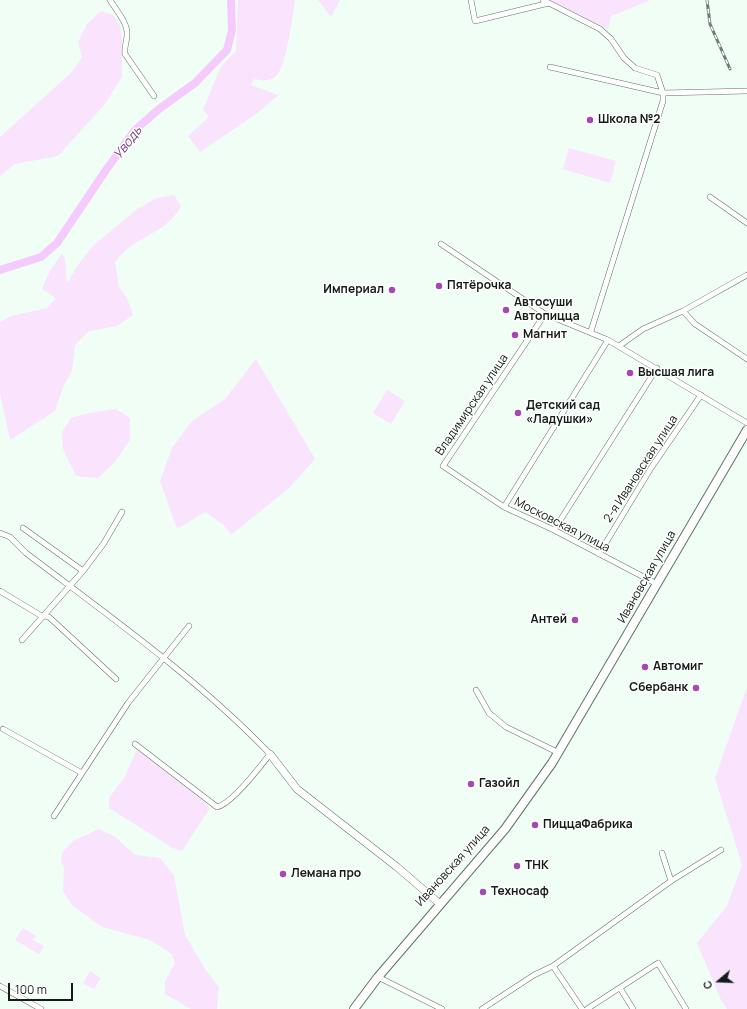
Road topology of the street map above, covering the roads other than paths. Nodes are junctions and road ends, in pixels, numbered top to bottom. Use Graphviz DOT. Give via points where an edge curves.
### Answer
graph roads {
  1 [pos="110,0"];
  2 [pos="471,0"];
  3 [pos="543,0"];
  4 [pos="549,3"];
  5 [pos="550,67"];
  6 [pos="747,91"];
  7 [pos="664,94"];
  8 [pos="154,96"];
  9 [pos="710,197"];
  10 [pos="747,223"];
  11 [pos="441,244"];
  12 [pos="747,275"];
  13 [pos="683,311"];
  14 [pos="545,314"];
  15 [pos="591,331"];
  16 [pos="608,340"];
  17 [pos="619,346"];
  18 [pos="747,359"];
  19 [pos="657,368"];
  20 [pos="701,395"];
  21 [pos="747,424"];
  22 [pos="747,430"];
  23 [pos="504,507"];
  24 [pos="122,512"];
  25 [pos="23,528"];
  26 [pos="554,530"];
  27 [pos="0,532"];
  28 [pos="599,554"];
  29 [pos="83,572"];
  30 [pos="657,584"];
  31 [pos="71,587"];
  32 [pos="0,591"];
  33 [pos="45,616"];
  34 [pos="188,626"];
  35 [pos="22,640"];
  36 [pos="163,659"];
  37 [pos="116,679"];
  38 [pos="476,690"];
  39 [pos="3,729"];
  40 [pos="568,735"];
  41 [pos="135,744"];
  42 [pos="557,752"];
  43 [pos="270,754"];
  44 [pos="82,773"];
  45 [pos="54,816"];
  46 [pos="721,850"];
  47 [pos="662,853"];
  48 [pos="671,881"];
  49 [pos="438,903"];
  50 [pos="553,966"];
  51 [pos="378,977"];
  52 [pos="0,986"];
  53 [pos="620,988"];
  54 [pos="41,1009"];
  55 [pos="352,1009"];
  56 [pos="442,1009"];
  57 [pos="482,1009"];
  58 [pos="582,1009"];
  59 [pos="587,1009"];
  60 [pos="633,1009"];
  61 [pos="686,1009"];
  1 -- 8 [label="street" via="126,26 125,54"];
  2 -- 4 [label="street" via="475,21"];
  3 -- 4 [label="street"];
  4 -- 7 [label="street" via="600,28 635,68 657,75"];
  5 -- 7 [label="street"];
  6 -- 7 [label="street"];
  7 -- 15 [label="street"];
  9 -- 10 [label="street"];
  11 -- 14 [label="street"];
  12 -- 13 [label="street"];
  13 -- 17 [label="street" via="643,329"];
  13 -- 18 [label="street" via="695,324"];
  14 -- 15 [label="street"];
  14 -- 23 [label="street, Владимирская улица" via="443,466"];
  15 -- 16 [label="street"];
  16 -- 17 [label="street"];
  16 -- 23 [label="street, Московская улица"];
  17 -- 19 [label="street"];
  19 -- 20 [label="street"];
  19 -- 26 [label="street"];
  20 -- 21 [label="street"];
  20 -- 28 [label="street, 2-я Ивановская улица" via="651,468"];
  22 -- 30 [label="main road, Ивановская улица"];
  23 -- 26 [label="street, Московская улица"];
  24 -- 29 [label="street"];
  25 -- 29 [label="street"];
  26 -- 28 [label="street, Московская улица"];
  27 -- 31 [label="street" via="10,537 26,553"];
  28 -- 30 [label="street, Московская улица"];
  29 -- 31 [label="street"];
  30 -- 40 [label="main road, Ивановская улица"];
  31 -- 33 [label="street"];
  31 -- 36 [label="street"];
  32 -- 33 [label="street"];
  33 -- 35 [label="street"];
  33 -- 37 [label="street"];
  34 -- 36 [label="street"];
  36 -- 43 [label="street" via="243,726"];
  36 -- 44 [label="street" via="128,703"];
  38 -- 42 [label="street" via="489,713 506,727"];
  39 -- 44 [label="street"];
  40 -- 42 [label="main road, Ивановская улица"];
  40 -- 49 [label="main road, Ивановская улица" via="520,809"];
  41 -- 43 [label="street" via="217,807 223,806 256,773"];
  42 -- 49 [label="main road, Ивановская улица" via="503,828"];
  43 -- 49 [label="street" via="298,789 397,867"];
  44 -- 45 [label="street"];
  46 -- 48 [label="street"];
  47 -- 48 [label="street"];
  48 -- 50 [label="street"];
  49 -- 51 [label="main road, Ивановская улица"];
  49 -- 55 [label="main road, Ивановская улица" via="382,966"];
  50 -- 57 [label="street" via="534,975"];
  50 -- 58 [label="street"];
  51 -- 55 [label="main road, Ивановская улица"];
  51 -- 56 [label="street"];
  52 -- 54 [label="street"];
  53 -- 59 [label="street"];
  53 -- 60 [label="street"];
  53 -- 61 [label="street" via="658,963"];
}
